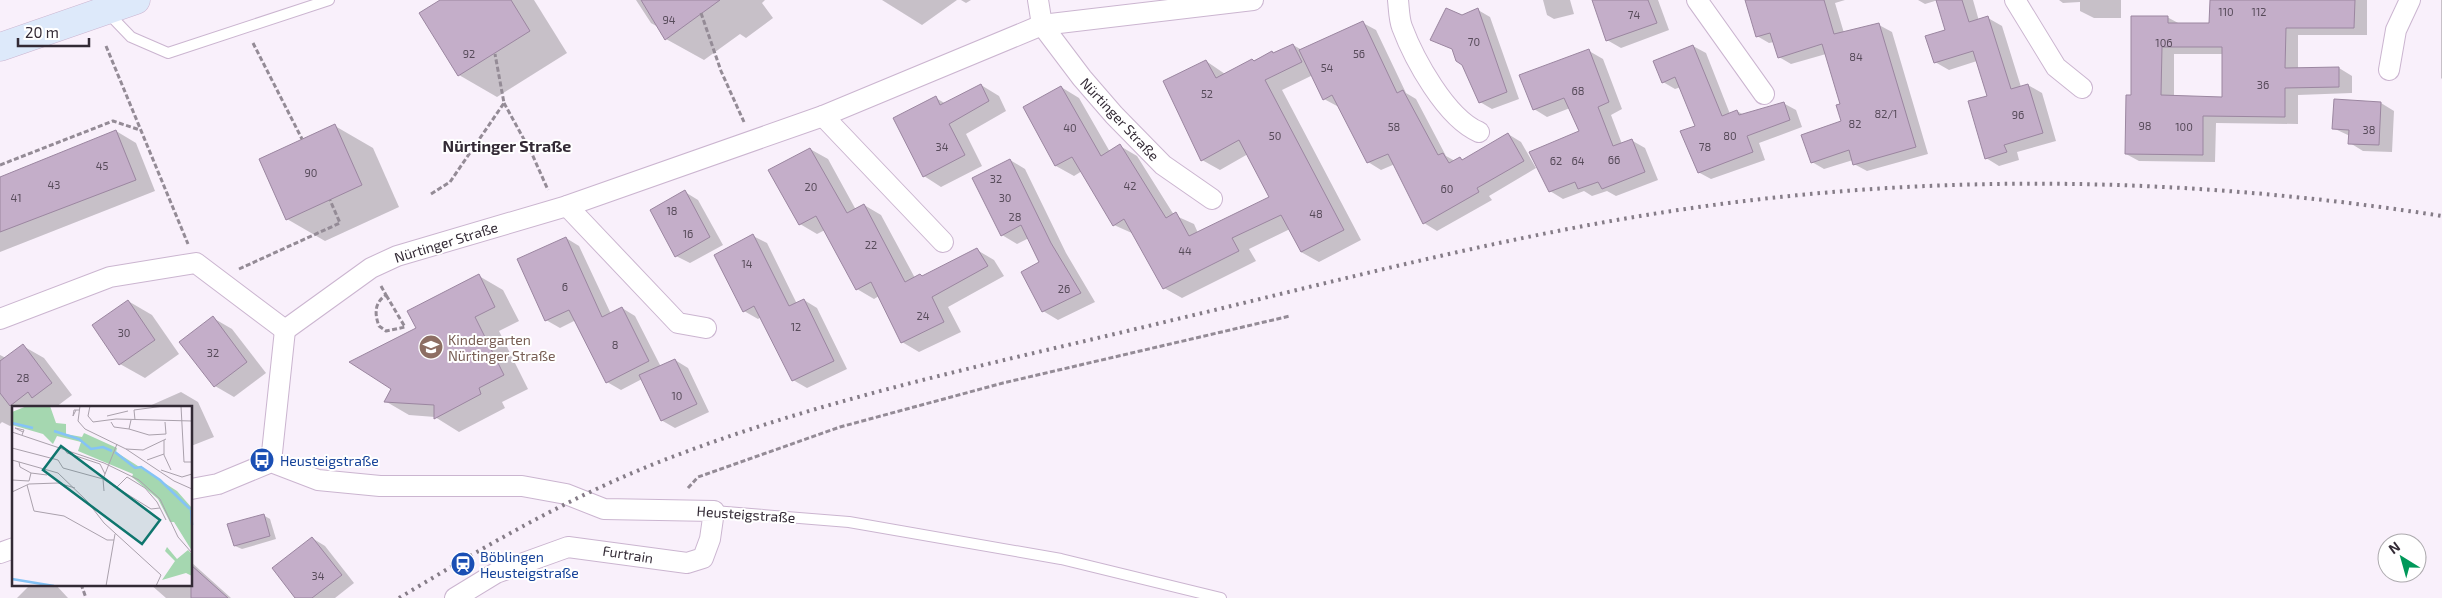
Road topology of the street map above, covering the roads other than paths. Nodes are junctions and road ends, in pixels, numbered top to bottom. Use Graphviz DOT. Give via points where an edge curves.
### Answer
graph roads {
  1 [pos="136,0"];
  2 [pos="329,0"];
  3 [pos="1038,0"];
  4 [pos="1253,0"];
  5 [pos="1398,0"];
  6 [pos="1698,0"];
  7 [pos="2015,0"];
  8 [pos="2410,0"];
  9 [pos="106,11"];
  10 [pos="1042,25"];
  11 [pos="0,47"];
  12 [pos="2389,70"];
  13 [pos="2082,88"];
  14 [pos="1764,94"];
  15 [pos="823,116"];
  16 [pos="1479,132"];
  17 [pos="1212,199"];
  18 [pos="562,208"];
  19 [pos="943,242"];
  20 [pos="0,320"];
  21 [pos="706,328"];
  22 [pos="285,330"];
  23 [pos="271,462"];
  24 [pos="192,489"];
  25 [pos="714,511"];
  26 [pos="12,549"];
  27 [pos="0,554"];
  28 [pos="455,598"];
  29 [pos="1221,598"];
  1 -- 9 [label="main road"];
  2 -- 9 [label="lane" via="168,53 131,37"];
  3 -- 10 [label="street, Nürtinger Straße"];
  4 -- 10 [label="street, Nürtinger Straße"];
  5 -- 16 [label="street" via="1401,25 1418,61 1449,108 1468,128"];
  6 -- 14 [label="street"];
  7 -- 13 [label="street" via="2056,67"];
  8 -- 12 [label="street" via="2396,30"];
  9 -- 11 [label="main road"];
  10 -- 15 [label="street, Nürtinger Straße"];
  10 -- 17 [label="street, Nürtinger Straße" via="1082,78 1145,149"];
  15 -- 18 [label="street, Nürtinger Straße"];
  15 -- 19 [label="street"];
  18 -- 21 [label="street" via="678,323"];
  18 -- 22 [label="street, Nürtinger Straße" via="397,256 371,268"];
  20 -- 22 [label="street" via="110,277 196,263"];
  22 -- 23 [label="street"];
  23 -- 24 [label="street" via="218,484"];
  23 -- 25 [label="street, Heusteigstraße" via="318,480 380,486 522,486 566,494 604,509"];
  25 -- 28 [label="street, Furtrain" via="703,558 687,563 568,547 496,573"];
  25 -- 29 [label="lane, Heusteigstraße" via="849,522 1061,559"];
  26 -- 27 [label="street"];
}
